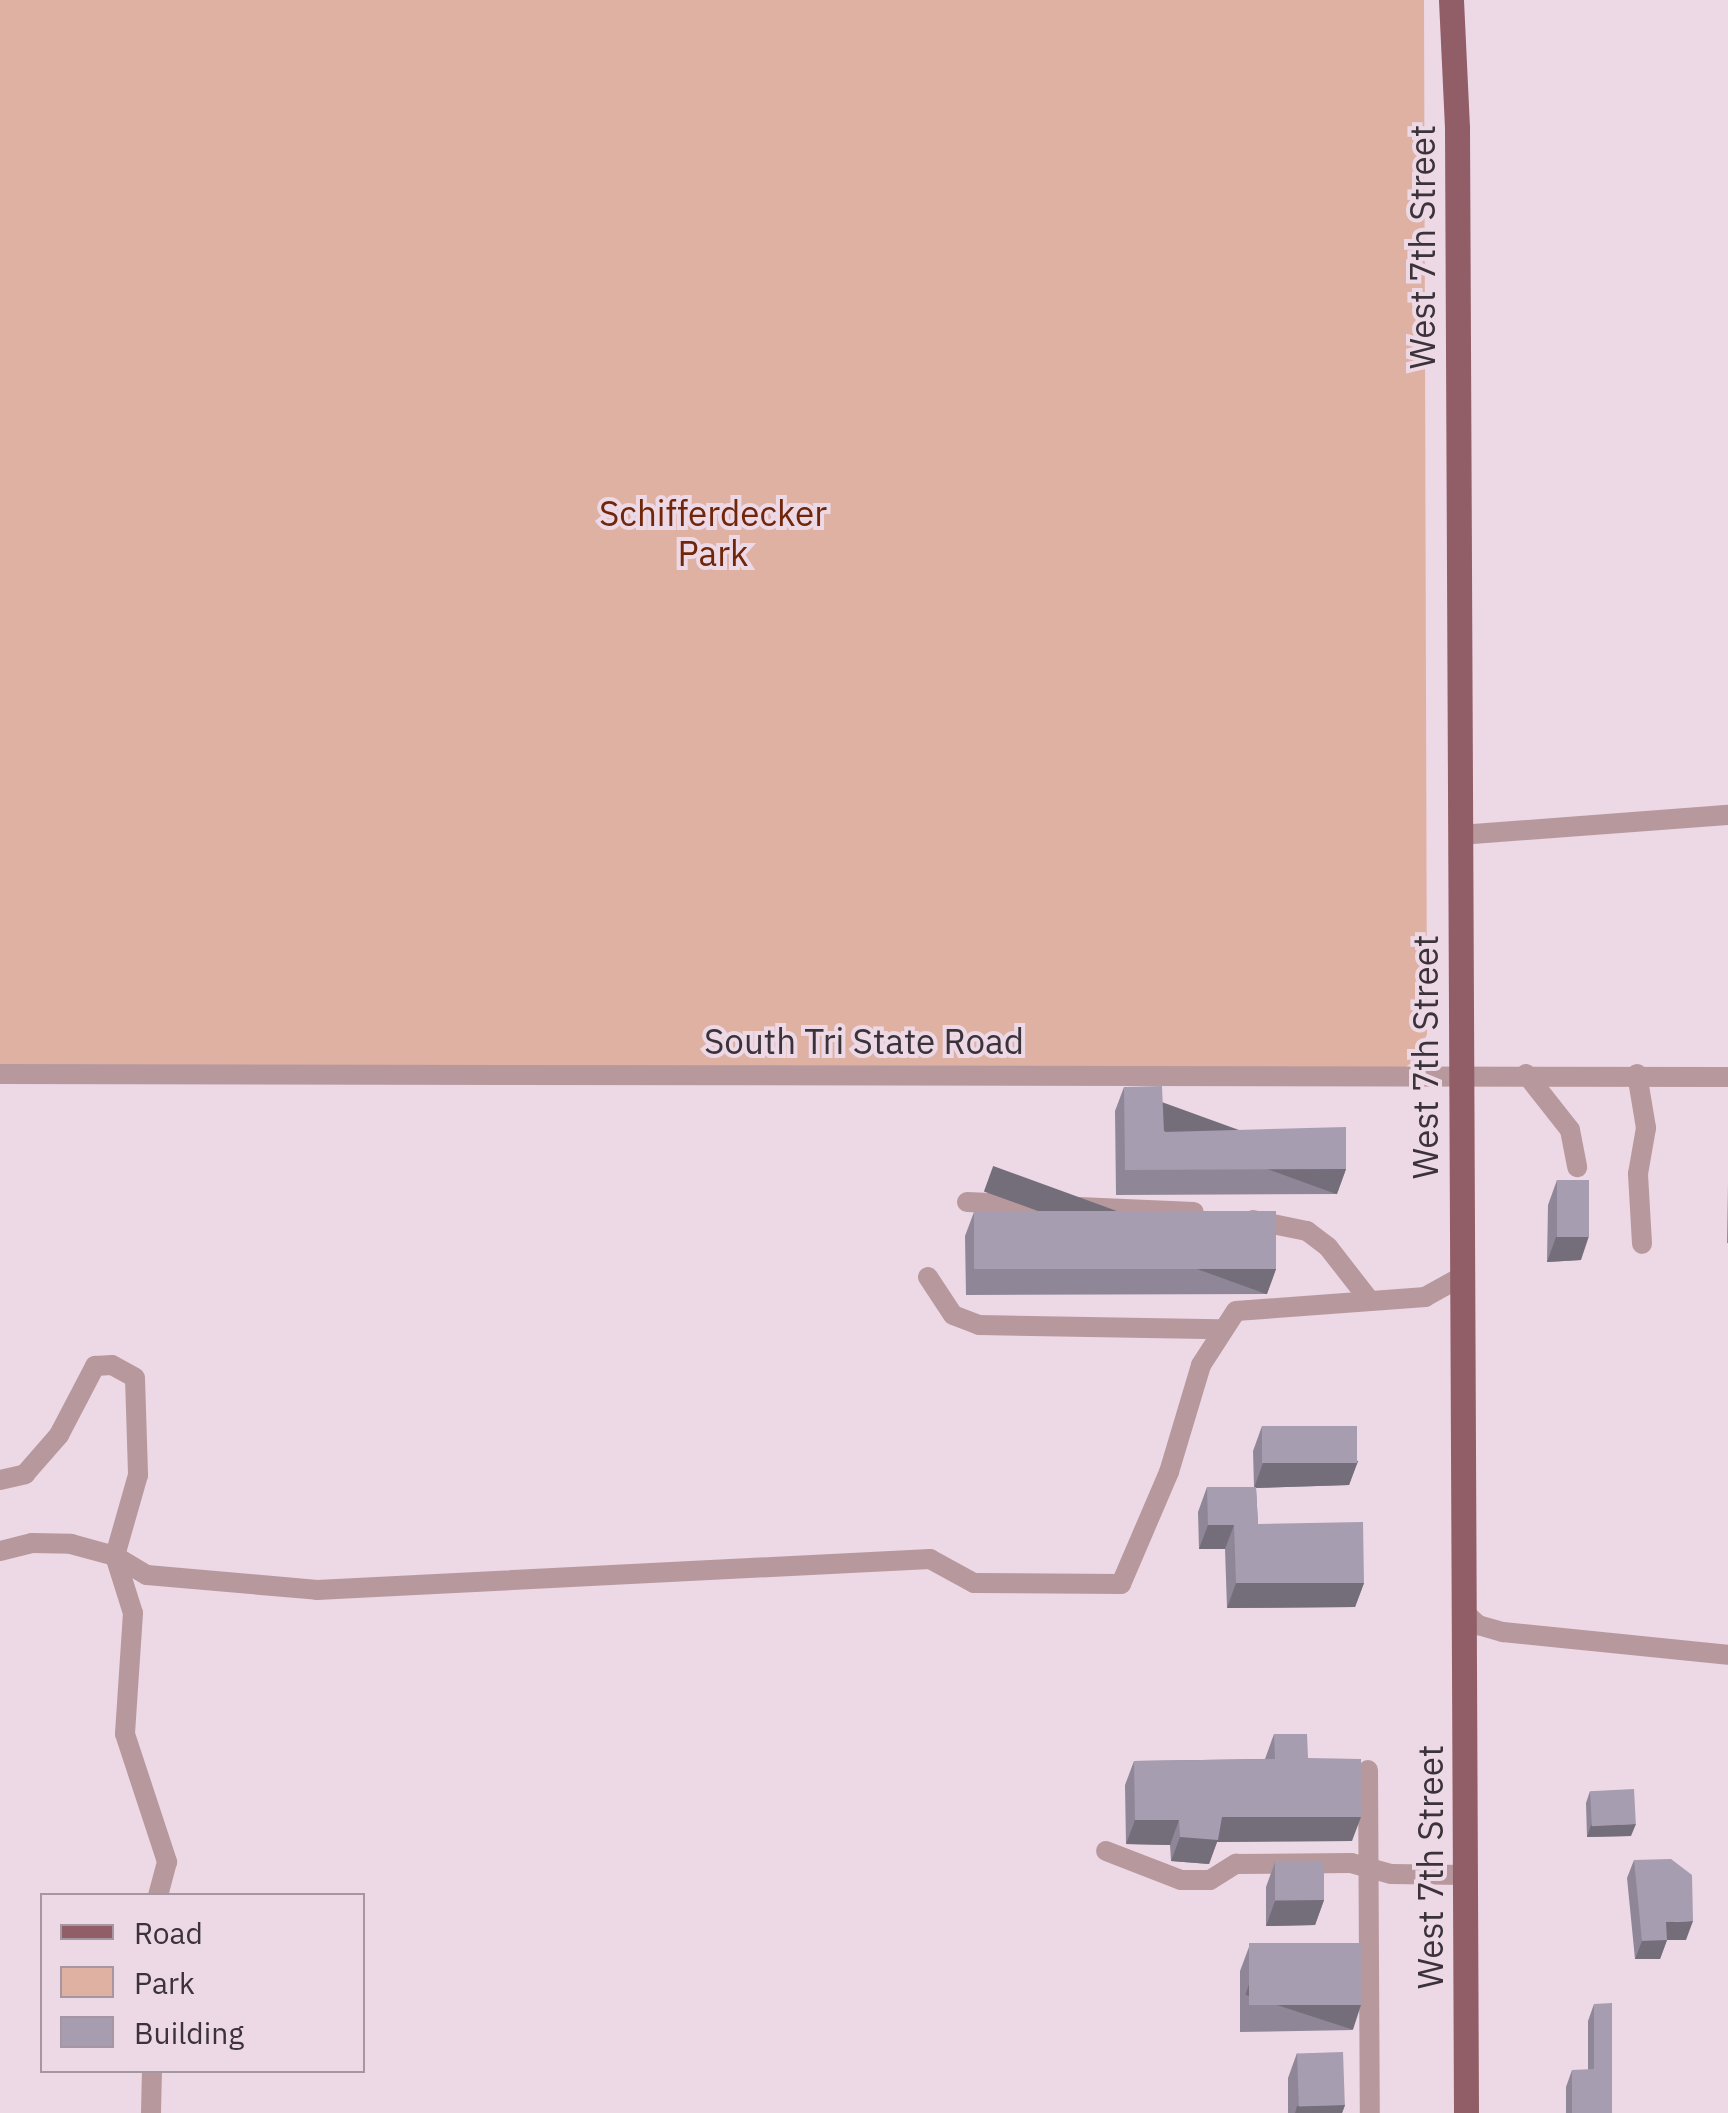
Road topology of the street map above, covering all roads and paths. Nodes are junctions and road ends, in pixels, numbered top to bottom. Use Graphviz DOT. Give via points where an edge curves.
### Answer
graph roads {
  1 [pos="1451,0"];
  2 [pos="1728,815"];
  3 [pos="1460,835"];
  4 [pos="0,1074"];
  5 [pos="1460,1074"];
  6 [pos="1526,1074"];
  7 [pos="1637,1074"];
  8 [pos="1728,1077"];
  9 [pos="1576,1167"];
  10 [pos="966,1202"];
  11 [pos="1642,1244"];
  12 [pos="928,1277"];
  13 [pos="1461,1277"];
  14 [pos="1370,1301"];
  15 [pos="1219,1329"];
  16 [pos="0,1480"];
  17 [pos="0,1552"];
  18 [pos="115,1556"];
  19 [pos="1463,1611"];
  20 [pos="1728,1655"];
  21 [pos="1368,1770"];
  22 [pos="1106,1851"];
  23 [pos="1369,1868"];
  24 [pos="1464,1874"];
  25 [pos="159,1893"];
  26 [pos="152,2073"];
  27 [pos="151,2113"];
  28 [pos="1370,2113"];
  29 [pos="1466,2113"];
  1 -- 3 [label="main road, West 7th Street" via="1458,128"];
  2 -- 3 [label="street"];
  3 -- 5 [label="main road, West 7th Street"];
  4 -- 5 [label="street, South Tri State Road"];
  5 -- 6 [label="street, South Tri State Road"];
  5 -- 13 [label="main road, West 7th Street"];
  6 -- 7 [label="street, South Tri State Road"];
  6 -- 9 [label="street" via="1570,1130"];
  7 -- 8 [label="street, South Tri State Road"];
  7 -- 11 [label="street" via="1646,1128 1638,1174"];
  10 -- 14 [label="street" via="1220,1216 1307,1232 1328,1247"];
  12 -- 15 [label="street" via="953,1315 978,1325"];
  13 -- 14 [label="street" via="1425,1297"];
  13 -- 19 [label="main road, West 7th Street"];
  14 -- 15 [label="street" via="1236,1311"];
  15 -- 18 [label="street" via="1121,1584 974,1583 930,1560 317,1590 146,1575"];
  16 -- 18 [label="street" via="25,1474 59,1435 95,1366 112,1365 135,1378 138,1475"];
  17 -- 18 [label="street" via="32,1543 71,1544"];
  18 -- 25 [label="street" via="133,1613 125,1734 168,1862"];
  19 -- 20 [label="street" via="1478,1626 1503,1632"];
  19 -- 24 [label="main road, West 7th Street"];
  21 -- 23 [label="street"];
  22 -- 23 [label="street" via="1181,1880 1210,1880 1236,1864"];
  23 -- 24 [label="street"];
  23 -- 28 [label="street"];
  24 -- 29 [label="main road, West 7th Street"];
  26 -- 27 [label="street"];
}
